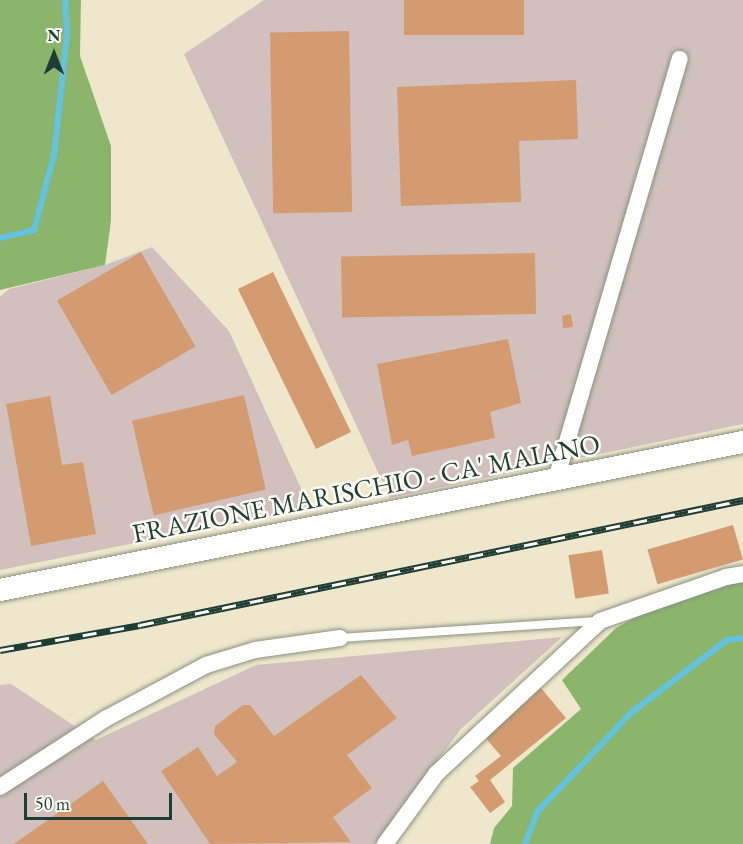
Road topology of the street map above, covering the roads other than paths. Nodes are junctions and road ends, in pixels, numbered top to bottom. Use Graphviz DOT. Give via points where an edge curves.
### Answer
graph roads {
  1 [pos="680,59"];
  2 [pos="743,442"];
  3 [pos="556,479"];
  4 [pos="743,574"];
  5 [pos="0,590"];
  6 [pos="600,621"];
  7 [pos="340,638"];
  8 [pos="0,787"];
  9 [pos="385,844"];
  1 -- 3 [label="street"];
  2 -- 3 [label="main road, FRAZIONE MARISCHIO - CA' MAIANO"];
  3 -- 5 [label="main road, FRAZIONE MARISCHIO - CA' MAIANO"];
  4 -- 6 [label="street"];
  6 -- 7 [label="lane"];
  6 -- 9 [label="street" via="436,774"];
  7 -- 8 [label="street" via="255,650 206,665 105,719"];
}
